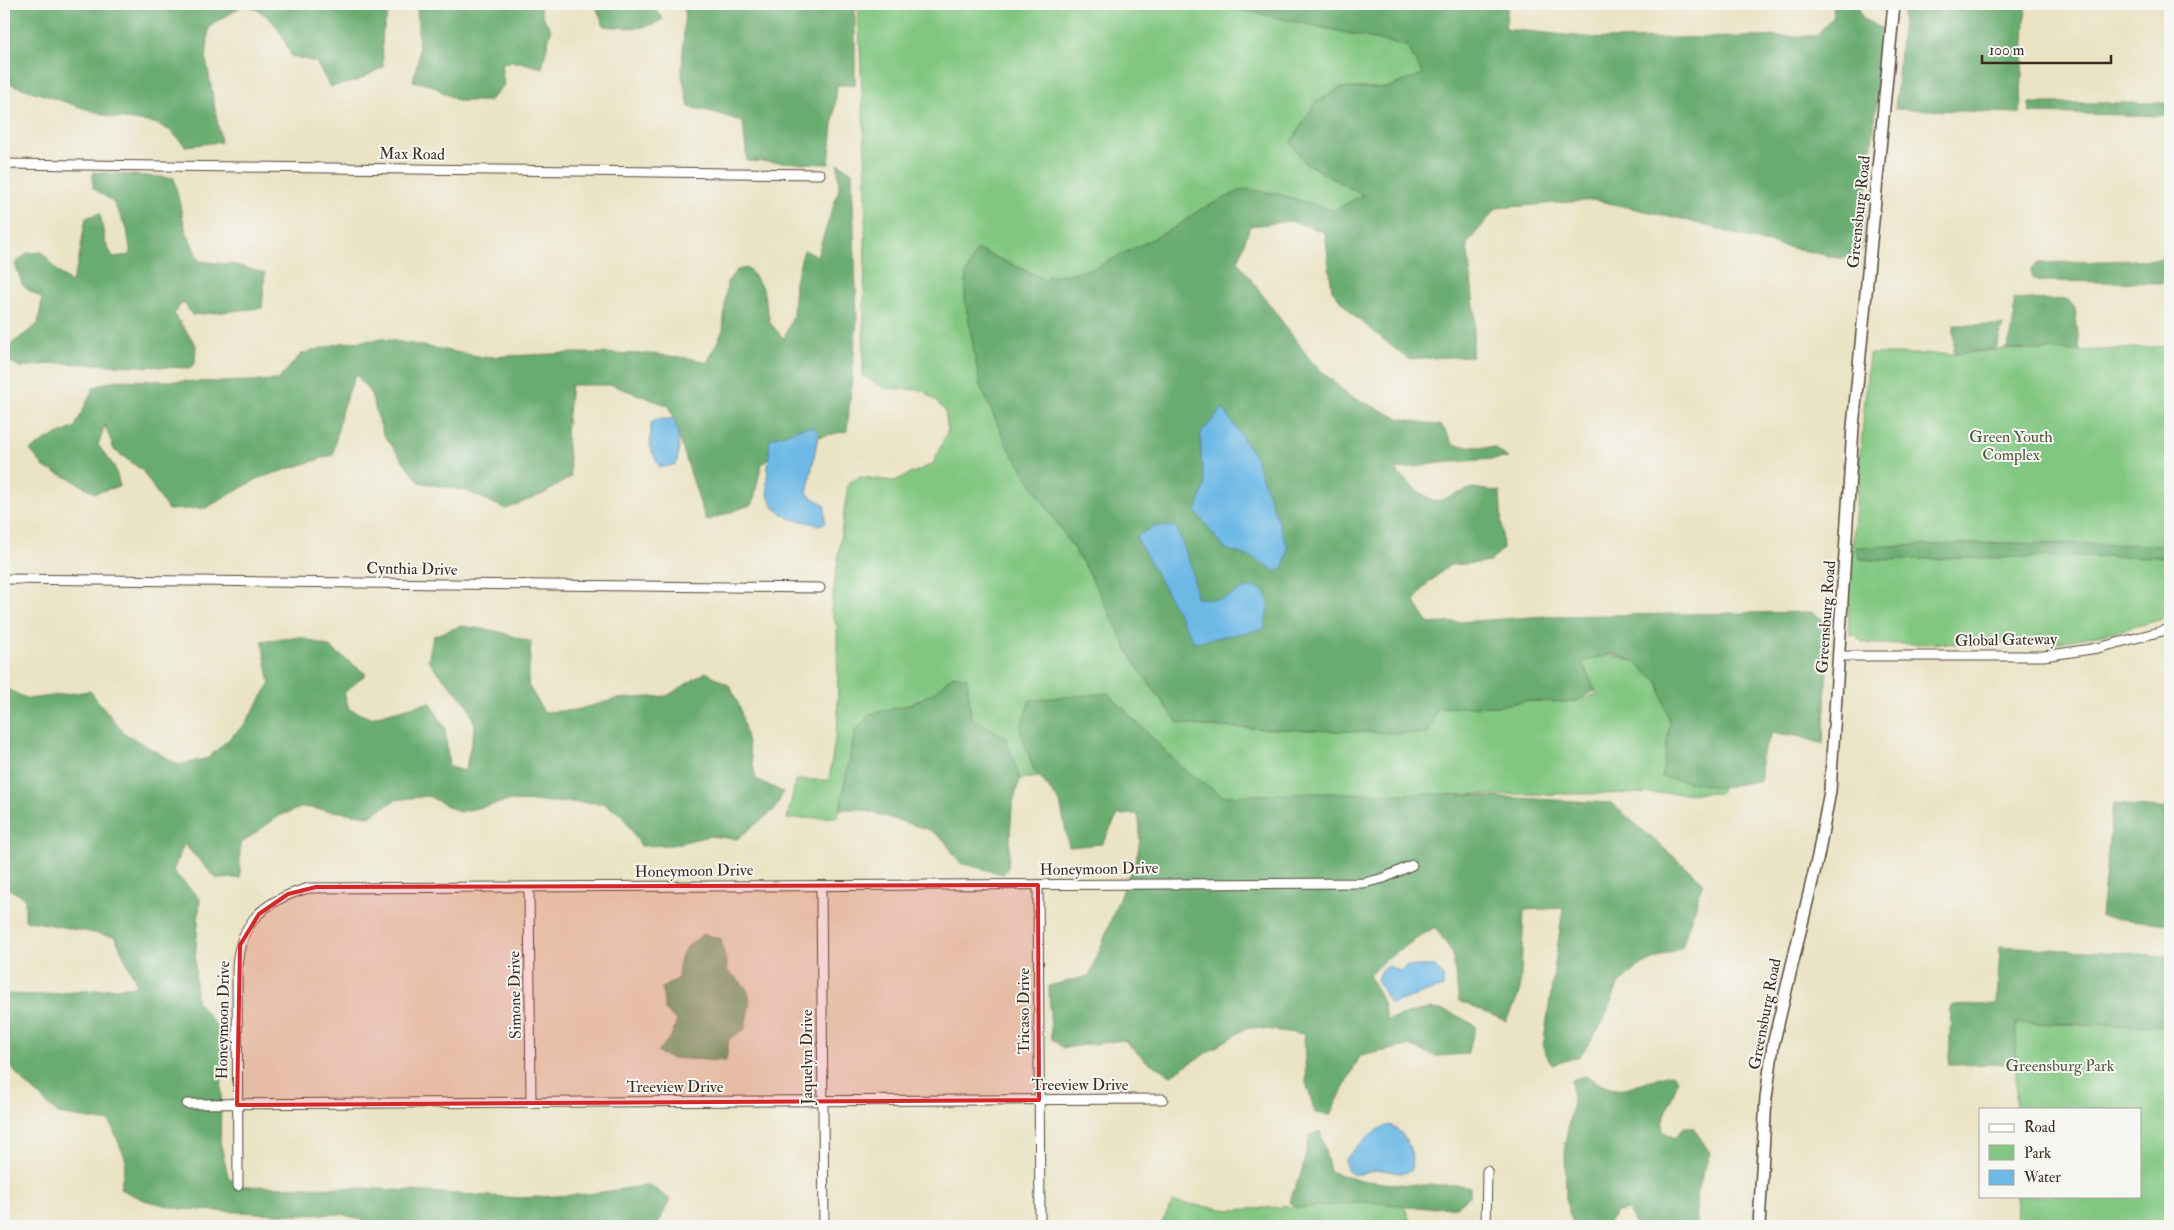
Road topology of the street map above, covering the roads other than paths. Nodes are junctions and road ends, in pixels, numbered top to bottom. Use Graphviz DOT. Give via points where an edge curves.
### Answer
graph roads {
  1 [pos="1894,4"];
  2 [pos="4,164"];
  3 [pos="820,174"];
  4 [pos="4,579"];
  5 [pos="820,588"];
  6 [pos="2170,629"];
  7 [pos="1840,656"];
  8 [pos="1412,865"];
  9 [pos="1038,885"];
  10 [pos="821,887"];
  11 [pos="529,888"];
  12 [pos="1162,1099"];
  13 [pos="822,1100"];
  14 [pos="1039,1100"];
  15 [pos="531,1103"];
  16 [pos="187,1104"];
  17 [pos="236,1105"];
  18 [pos="1487,1171"];
  19 [pos="238,1186"];
  20 [pos="824,1226"];
  21 [pos="1040,1226"];
  22 [pos="1486,1226"];
  23 [pos="1759,1226"];
  1 -- 7 [label="main road, Greensburg Road" via="1853,427"];
  2 -- 3 [label="street, Max Road"];
  4 -- 5 [label="street, Cynthia Drive"];
  6 -- 7 [label="street, Global Gateway" via="2098,648 2044,656"];
  7 -- 23 [label="main road, Greensburg Road" via="1828,809 1783,998 1770,1069"];
  8 -- 9 [label="street, Honeymoon Drive" via="1384,878 1364,882"];
  9 -- 10 [label="street, Honeymoon Drive"];
  9 -- 14 [label="street, Tricaso Drive"];
  10 -- 11 [label="street, Honeymoon Drive"];
  10 -- 13 [label="street, Jaquelyn Drive"];
  11 -- 15 [label="street, Simone Drive"];
  11 -- 17 [label="street, Honeymoon Drive" via="316,887 288,894 270,904 249,924 239,952"];
  12 -- 14 [label="street, Treeview Drive"];
  13 -- 14 [label="street, Treeview Drive"];
  13 -- 15 [label="street, Treeview Drive"];
  13 -- 20 [label="street, Jaquelyn Drive"];
  14 -- 21 [label="street, Tricaso Drive"];
  15 -- 17 [label="street, Treeview Drive"];
  16 -- 17 [label="street, Treeview Drive"];
  17 -- 19 [label="street, Honeymoon Drive"];
  18 -- 22 [label="street"];
}
